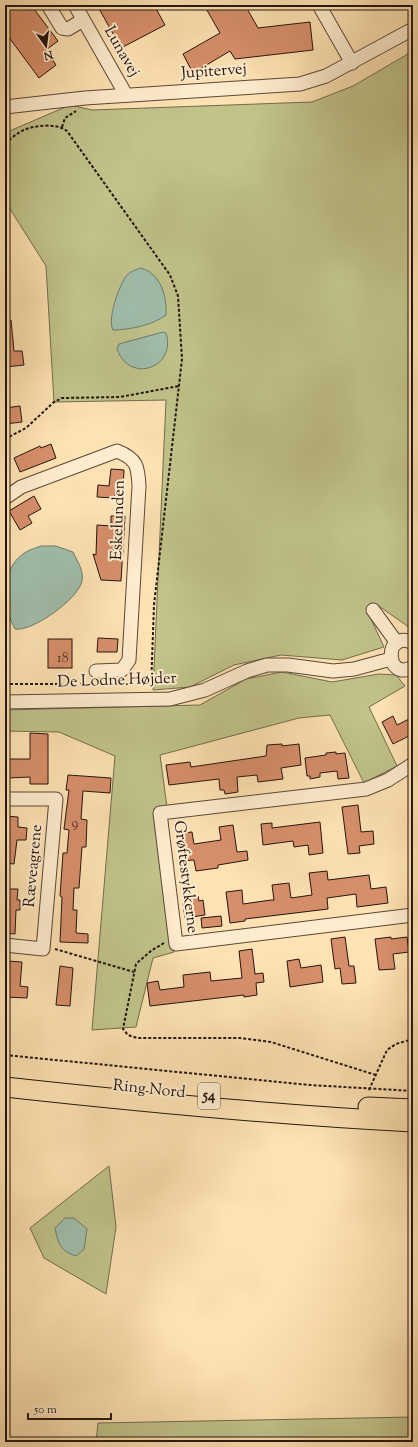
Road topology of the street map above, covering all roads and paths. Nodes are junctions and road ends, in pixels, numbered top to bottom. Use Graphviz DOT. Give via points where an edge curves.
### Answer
graph roads {
  1 [pos="48,5"];
  2 [pos="75,5"];
  3 [pos="319,5"];
  4 [pos="83,20"];
  5 [pos="413,29"];
  6 [pos="352,63"];
  7 [pos="126,95"];
  8 [pos="5,107"];
  9 [pos="5,142"];
  10 [pos="179,385"];
  11 [pos="5,439"];
  12 [pos="5,498"];
  13 [pos="373,610"];
  14 [pos="397,643"];
  15 [pos="413,643"];
  16 [pos="391,660"];
  17 [pos="412,670"];
  18 [pos="96,671"];
  19 [pos="5,684"];
  20 [pos="151,684"];
  21 [pos="151,699"];
  22 [pos="5,702"];
  23 [pos="413,764"];
  24 [pos="5,800"];
  25 [pos="413,915"];
  26 [pos="175,936"];
  27 [pos="5,945"];
  28 [pos="44,945"];
  29 [pos="134,972"];
  30 [pos="413,1039"];
  31 [pos="5,1055"];
  32 [pos="5,1074"];
  33 [pos="376,1075"];
  34 [pos="5,1087"];
  35 [pos="369,1090"];
  36 [pos="413,1091"];
  37 [pos="413,1109"];
  38 [pos="413,1122"];
  1 -- 4 [label="street" via="62,28 68,29"];
  2 -- 4 [label="street, Lunavej"];
  3 -- 6 [label="street"];
  4 -- 7 [label="street, Lunavej"];
  5 -- 6 [label="street, Jupitervej"];
  6 -- 7 [label="street, Jupitervej" via="326,76 300,84"];
  7 -- 8 [label="street, Jupitervej"];
  9 -- 10 [label="path" via="24,130 37,126 62,127 67,131 170,275 178,296 180,312 182,359"];
  10 -- 11 [label="path" via="120,396 62,398 54,402 26,428"];
  10 -- 20 [label="path" via="154,605"];
  12 -- 18 [label="street, Eskelunden" via="21,487 117,452 130,456 138,468 130,660 122,670"];
  13 -- 14 [label="street"];
  14 -- 15 [label="street" via="405,640"];
  14 -- 16 [label="street" via="391,650"];
  16 -- 17 [label="street" via="401,669"];
  16 -- 21 [label="street, De Lodne Højder" via="333,671 267,665 189,695"];
  19 -- 20 [label="path"];
  20 -- 21 [label="path"];
  21 -- 22 [label="street, De Lodne Højder"];
  23 -- 26 [label="street, Grøftestykkerne" via="388,780 366,788 160,813"];
  24 -- 28 [label="street, Ræveagrene" via="56,799"];
  25 -- 26 [label="street, Grøftestykkerne" via="176,944"];
  26 -- 29 [label="path" via="152,950 136,964"];
  27 -- 28 [label="street" via="43,949"];
  28 -- 29 [label="path"];
  29 -- 33 [label="path" via="123,1028 128,1036 240,1038 271,1042"];
  30 -- 33 [label="path" via="396,1044 387,1050"];
  31 -- 35 [label="path"];
  32 -- 37 [label="highway, Ring Nord / 54" via="234,1098"];
  33 -- 35 [label="path"];
  34 -- 38 [label="highway, 54" via="233,1110"];
  35 -- 36 [label="path"];
}
